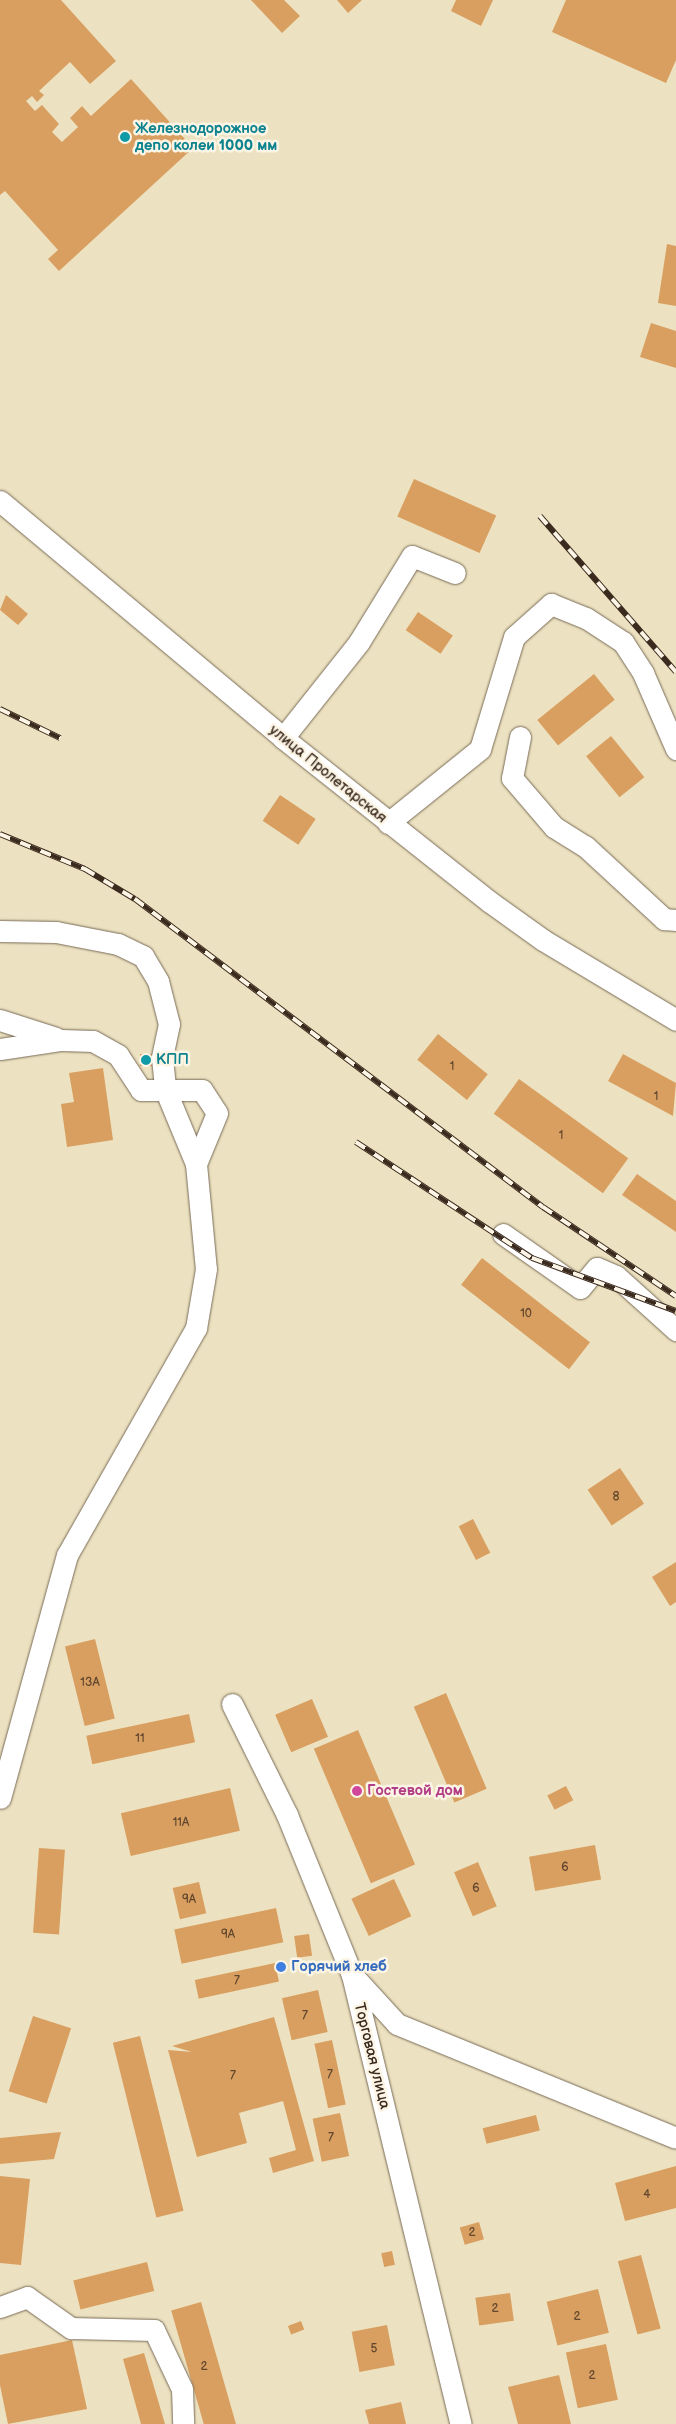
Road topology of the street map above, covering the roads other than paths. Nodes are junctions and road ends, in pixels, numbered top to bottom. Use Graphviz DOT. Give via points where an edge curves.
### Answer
graph roads {
  1 [pos="0,501"];
  2 [pos="455,573"];
  3 [pos="520,736"];
  4 [pos="283,738"];
  5 [pos="676,749"];
  6 [pos="388,823"];
  7 [pos="676,920"];
  8 [pos="0,932"];
  9 [pos="0,1020"];
  10 [pos="676,1020"];
  11 [pos="61,1040"];
  12 [pos="0,1049"];
  13 [pos="165,1088"];
  14 [pos="196,1164"];
  15 [pos="503,1234"];
  16 [pos="676,1330"];
  17 [pos="232,1704"];
  18 [pos="0,1798"];
  19 [pos="352,1975"];
  20 [pos="676,2138"];
  21 [pos="0,2306"];
  22 [pos="183,2424"];
  23 [pos="461,2424"];
  1 -- 4 [label="street, улица Пролетарская"];
  2 -- 4 [label="street" via="412,556 359,642"];
  3 -- 7 [label="street" via="512,778 554,827 585,846 664,919"];
  4 -- 6 [label="street, улица Пролетарская"];
  5 -- 6 [label="street" via="643,672 622,642 586,618 551,604 514,637 480,749"];
  6 -- 10 [label="street, улица Пролетарская" via="544,940"];
  8 -- 13 [label="street" via="75,935 132,948 143,956 158,981 169,1024 162,1058"];
  9 -- 11 [label="street"];
  11 -- 12 [label="street"];
  11 -- 13 [label="street" via="94,1040 107,1046 129,1067 141,1090"];
  13 -- 14 [label="street"];
  13 -- 14 [label="street" via="202,1090 214,1102 215,1124"];
  14 -- 18 [label="street" via="206,1269 196,1328 67,1556"];
  15 -- 16 [label="street" via="580,1288 597,1268 616,1276"];
  17 -- 19 [label="street, Торговая улица" via="287,1815"];
  19 -- 20 [label="street" via="396,2024"];
  19 -- 23 [label="street, Торговая улица"];
  21 -- 22 [label="street" via="27,2297 71,2328 154,2330 182,2389"];
}
